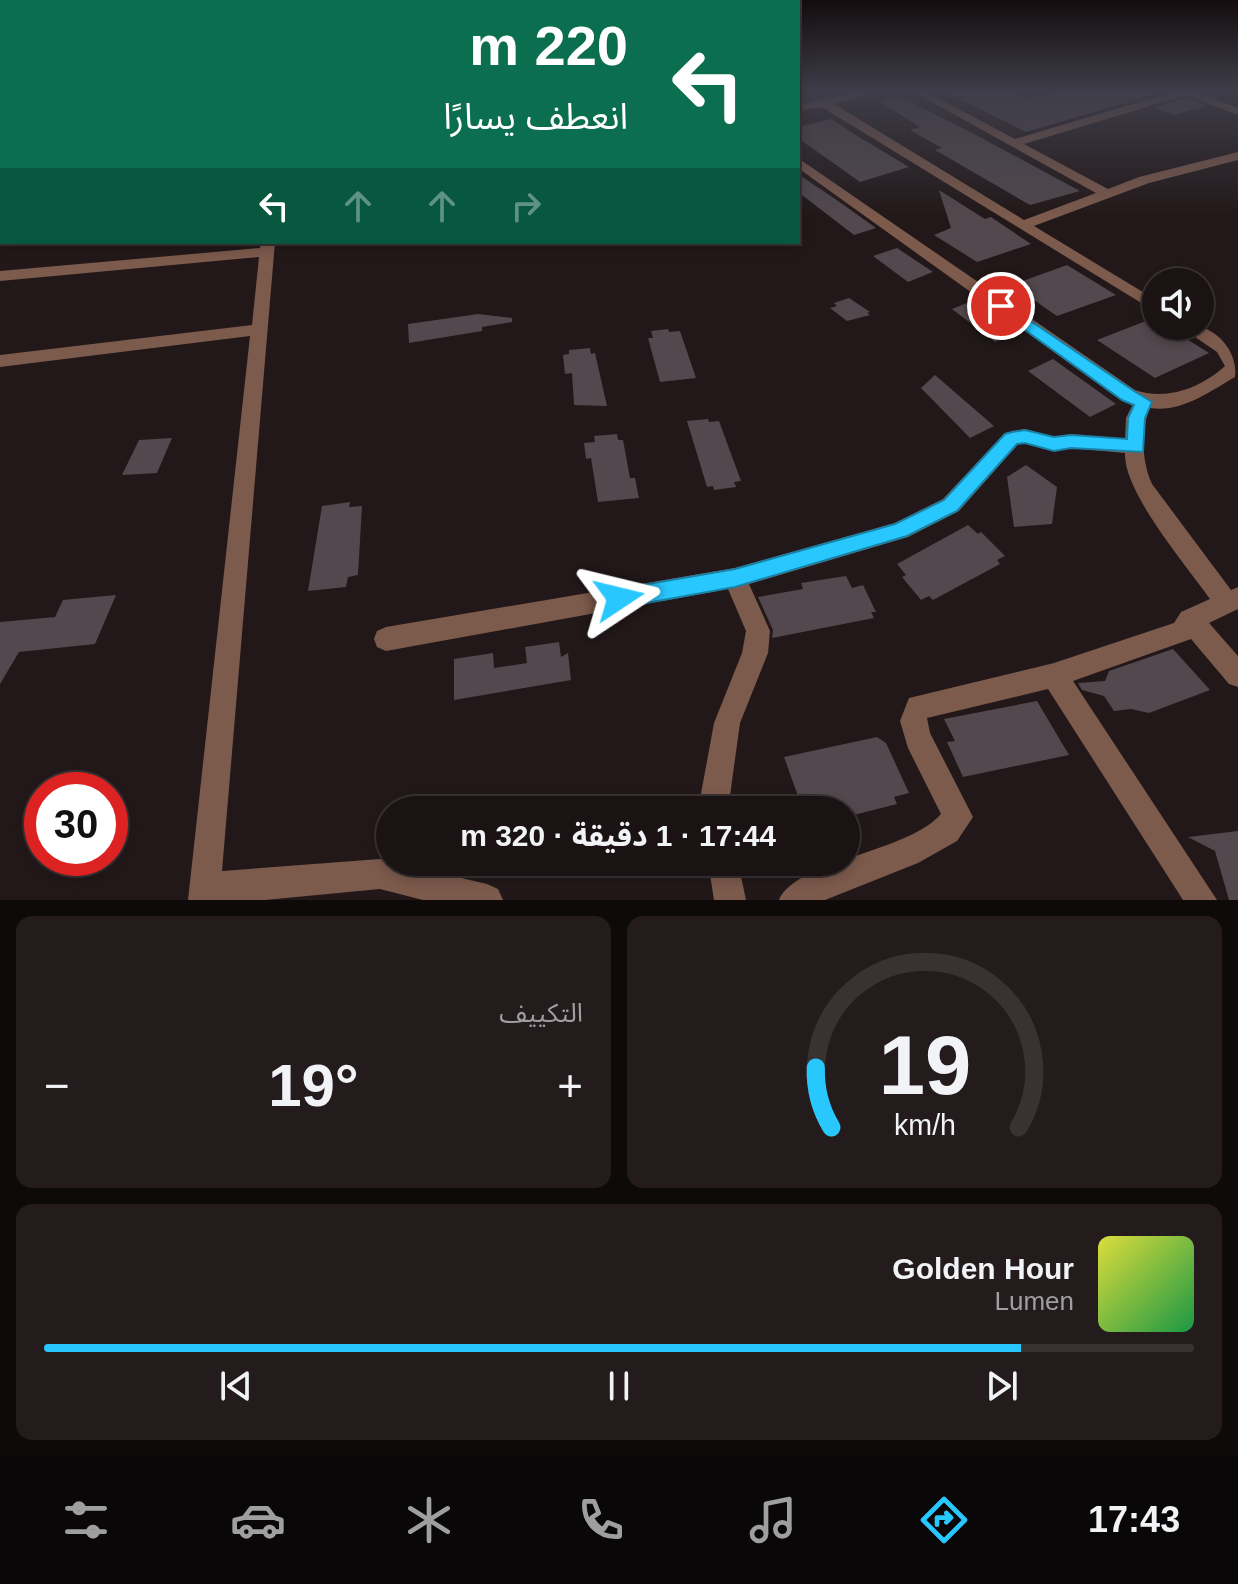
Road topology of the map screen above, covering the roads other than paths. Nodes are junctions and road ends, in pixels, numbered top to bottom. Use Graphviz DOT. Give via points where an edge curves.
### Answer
graph roads {
  1 [pos="873,133"];
  2 [pos="992,133"];
  3 [pos="1048,133"];
  4 [pos="1012,144"];
  5 [pos="1238,156"];
  6 [pos="800,163"];
  7 [pos="1105,193"];
  8 [pos="1024,225"];
  9 [pos="268,247"];
  10 [pos="0,276"];
  11 [pos="1142,298"];
  12 [pos="261,329"];
  13 [pos="1210,340"];
  14 [pos="0,361"];
  15 [pos="1143,402"];
  16 [pos="1136,447"];
  17 [pos="735,578"];
  18 [pos="1233,601"];
  19 [pos="1190,620"];
  20 [pos="386,639"];
  21 [pos="1054,675"];
  22 [pos="1238,675"];
  23 [pos="715,796"];
  24 [pos="726,876"];
  25 [pos="205,893"];
  26 [pos="487,900"];
  27 [pos="730,900"];
  28 [pos="795,900"];
  29 [pos="1201,900"];
  1 -- 8 [label="street"];
  2 -- 4 [label="street"];
  3 -- 4 [label="street"];
  4 -- 7 [label="street"];
  5 -- 7 [label="street"];
  6 -- 15 [label="street"];
  7 -- 8 [label="street"];
  8 -- 11 [label="street"];
  9 -- 10 [label="street"];
  9 -- 12 [label="street"];
  12 -- 14 [label="street"];
  12 -- 25 [label="street"];
  13 -- 15 [label="street" via="1223,348 1234,366 1229,373 1175,403"];
  15 -- 16 [label="street" via="1136,418"];
  16 -- 17 [label="street" via="1012,438 951,505 900,531"];
  16 -- 18 [label="street" via="1134,468 1144,489"];
  17 -- 20 [label="street"];
  17 -- 23 [label="street" via="758,631 755,653 727,723"];
  18 -- 19 [label="street"];
  19 -- 21 [label="street" via="1182,632"];
  19 -- 22 [label="street"];
  21 -- 28 [label="street" via="918,707 913,721 918,738 958,817 951,830 814,886"];
  21 -- 29 [label="street"];
  24 -- 27 [label="street"];
  25 -- 26 [label="street" via="380,874"];
}
